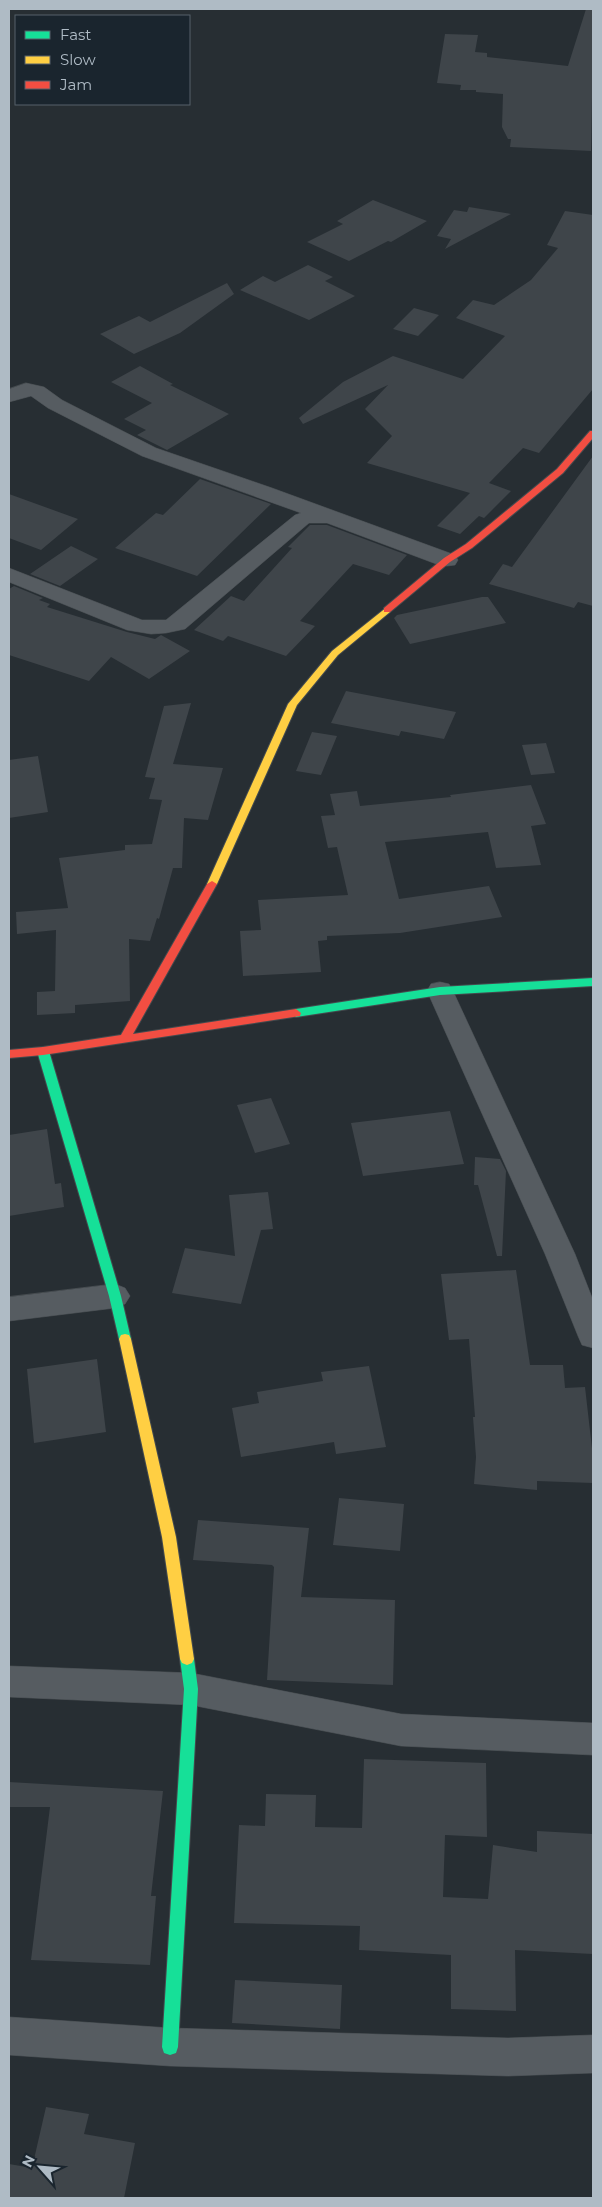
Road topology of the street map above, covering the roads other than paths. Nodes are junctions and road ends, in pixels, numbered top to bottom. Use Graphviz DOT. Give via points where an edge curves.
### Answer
graph roads {
  1 [pos="9,396"];
  2 [pos="593,433"];
  3 [pos="330,517"];
  4 [pos="447,560"];
  5 [pos="9,574"];
  6 [pos="593,982"];
  7 [pos="440,992"];
  8 [pos="125,1038"];
  9 [pos="43,1051"];
  10 [pos="9,1054"];
  11 [pos="115,1296"];
  12 [pos="9,1309"];
  13 [pos="593,1336"];
  14 [pos="9,1681"];
  15 [pos="191,1689"];
  16 [pos="593,1739"];
  17 [pos="9,2036"];
  18 [pos="170,2048"];
  19 [pos="593,2054"];
  1 -- 3 [label="street" via="26,389 37,390 55,404 150,452"];
  2 -- 4 [label="street" via="560,471"];
  3 -- 4 [label="street"];
  3 -- 5 [label="street" via="302,519 177,624 164,628 135,625"];
  4 -- 8 [label="street" via="335,653 294,704 217,875"];
  6 -- 7 [label="street"];
  7 -- 8 [label="street"];
  7 -- 13 [label="street" via="560,1254"];
  8 -- 9 [label="street"];
  9 -- 10 [label="street"];
  9 -- 11 [label="street"];
  11 -- 12 [label="street"];
  11 -- 15 [label="street" via="169,1537"];
  14 -- 15 [label="street"];
  15 -- 16 [label="street" via="401,1730"];
  15 -- 18 [label="street"];
  17 -- 18 [label="street"];
  18 -- 19 [label="street" via="508,2057"];
}
